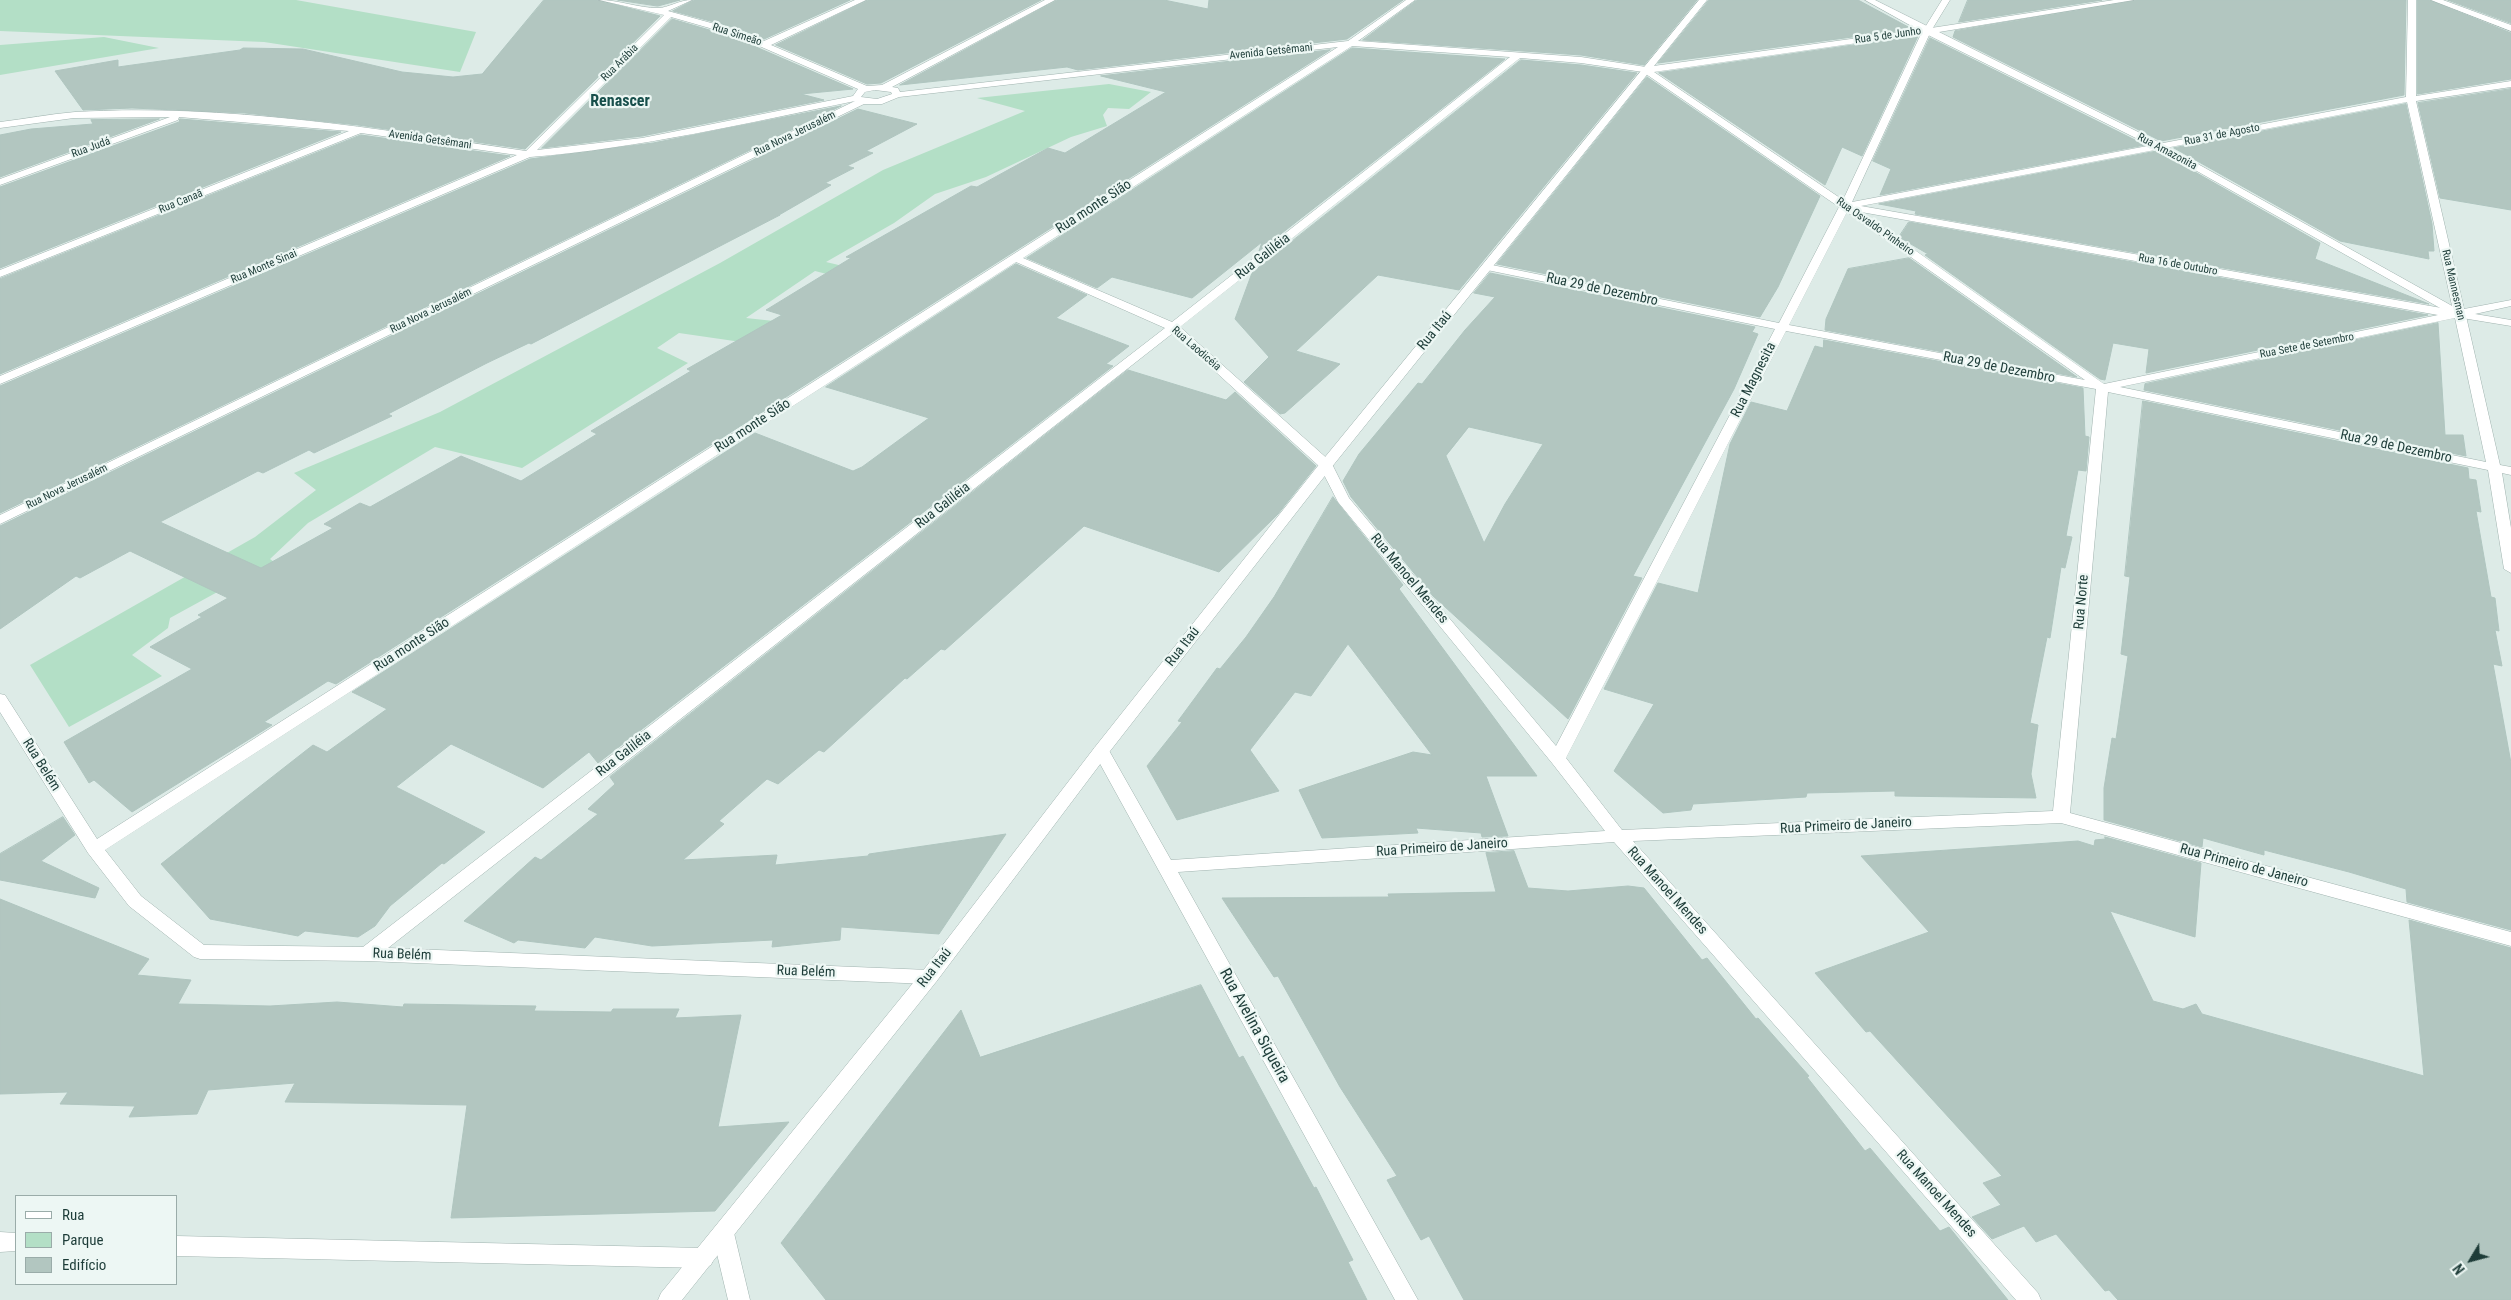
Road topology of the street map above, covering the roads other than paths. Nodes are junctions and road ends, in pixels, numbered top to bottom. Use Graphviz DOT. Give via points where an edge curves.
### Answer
graph roads {
  1 [pos="603,0"];
  2 [pos="688,0"];
  3 [pos="862,0"];
  4 [pos="1051,0"];
  5 [pos="1411,0"];
  6 [pos="1703,0"];
  7 [pos="1869,0"];
  8 [pos="1946,0"];
  9 [pos="2130,0"];
  10 [pos="2412,0"];
  11 [pos="2436,0"];
  12 [pos="665,13"];
  13 [pos="2511,28"];
  14 [pos="1927,31"];
  15 [pos="1350,43"];
  16 [pos="765,44"];
  17 [pos="1518,55"];
  18 [pos="1646,70"];
  19 [pos="2511,84"];
  20 [pos="885,87"];
  21 [pos="866,89"];
  22 [pos="897,94"];
  23 [pos="859,99"];
  24 [pos="2411,99"];
  25 [pos="183,115"];
  26 [pos="0,125"];
  27 [pos="361,130"];
  28 [pos="2159,146"];
  29 [pos="528,154"];
  30 [pos="0,182"];
  31 [pos="1845,206"];
  32 [pos="1015,258"];
  33 [pos="1487,267"];
  34 [pos="0,274"];
  35 [pos="2511,303"];
  36 [pos="2460,315"];
  37 [pos="2511,324"];
  38 [pos="1173,327"];
  39 [pos="1782,327"];
  40 [pos="0,380"];
  41 [pos="2102,387"];
  42 [pos="1326,465"];
  43 [pos="2494,467"];
  44 [pos="2511,471"];
  45 [pos="0,520"];
  46 [pos="2511,568"];
  47 [pos="0,699"];
  48 [pos="1101,751"];
  49 [pos="1558,760"];
  50 [pos="2061,817"];
  51 [pos="1618,836"];
  52 [pos="94,849"];
  53 [pos="1166,867"];
  54 [pos="2511,939"];
  55 [pos="367,954"];
  56 [pos="929,977"];
  57 [pos="723,1233"];
  58 [pos="0,1242"];
  59 [pos="15,1242"];
  60 [pos="178,1246"];
  61 [pos="703,1258"];
  62 [pos="669,1300"];
  63 [pos="739,1300"];
  64 [pos="1407,1300"];
  65 [pos="2030,1300"];
  1 -- 12 [label="street, Rua Simeão"];
  2 -- 12 [label="street"];
  3 -- 16 [label="street"];
  4 -- 20 [label="street"];
  5 -- 15 [label="street, Rua monte Sião"];
  6 -- 18 [label="street, Rua Itaú"];
  7 -- 14 [label="street, Rua Amazonita"];
  8 -- 14 [label="street, Rua Magnesita"];
  9 -- 14 [label="street, Rua 5 de Junho"];
  10 -- 24 [label="street, Rua Mannesman"];
  11 -- 13 [label="street"];
  12 -- 16 [label="street, Rua Simeão"];
  12 -- 29 [label="street, Rua Arábia"];
  14 -- 18 [label="street, Rua 5 de Junho"];
  14 -- 28 [label="street, Rua Amazonita"];
  14 -- 31 [label="street, Rua Magnesita"];
  15 -- 17 [label="street, Avenida Getsêmani"];
  15 -- 22 [label="street, Avenida Getsêmani"];
  15 -- 32 [label="street, Rua monte Sião"];
  16 -- 21 [label="street, Rua Simeão"];
  17 -- 18 [label="street, Avenida Getsêmani"];
  17 -- 38 [label="street, Rua Galiléia"];
  18 -- 31 [label="street, Rua Osvaldo Pinheiro"];
  18 -- 33 [label="street, Rua Itaú"];
  19 -- 24 [label="street, Rua 31 de Agosto"];
  20 -- 21 [label="street"];
  20 -- 22 [label="street"];
  21 -- 23 [label="street" via="858,93"];
  22 -- 23 [label="street, Avenida Getsêmani" via="886,101"];
  23 -- 29 [label="street, Avenida Getsêmani" via="642,141"];
  23 -- 45 [label="street, Rua Nova Jerusalém"];
  24 -- 28 [label="street, Rua 31 de Agosto"];
  24 -- 36 [label="street, Rua Mannesman"];
  25 -- 26 [label="street, Avenida Getsêmani" via="74,115"];
  25 -- 27 [label="street, Avenida Getsêmani"];
  25 -- 30 [label="street, Rua Judá"];
  27 -- 29 [label="street, Avenida Getsêmani"];
  27 -- 34 [label="street, Rua Canaã"];
  28 -- 31 [label="street, Rua 31 de Agosto"];
  28 -- 36 [label="street, Rua Amazonita"];
  29 -- 40 [label="street, Rua Monte Sinai"];
  31 -- 36 [label="street, Rua 16 de Outubro"];
  31 -- 39 [label="street, Rua Magnesita"];
  31 -- 41 [label="street, Rua Osvaldo Pinheiro"];
  32 -- 38 [label="street, Rua Laodicéia"];
  32 -- 52 [label="street, Rua monte Sião"];
  33 -- 39 [label="street, Rua 29 de Dezembro"];
  33 -- 42 [label="street, Rua Itaú"];
  35 -- 36 [label="street, Rua Sete de Setembro"];
  36 -- 37 [label="street, Rua 16 de Outubro"];
  36 -- 41 [label="street, Rua Sete de Setembro"];
  36 -- 43 [label="street, Rua Mannesman"];
  38 -- 42 [label="street, Rua Laodicéia"];
  38 -- 55 [label="street, Rua Galiléia"];
  39 -- 41 [label="street, Rua 29 de Dezembro"];
  39 -- 49 [label="street, Rua Magnesita"];
  41 -- 43 [label="street, Rua 29 de Dezembro"];
  41 -- 50 [label="street, Rua Norte"];
  42 -- 48 [label="street, Rua Itaú"];
  42 -- 49 [label="street, Rua Manoel Mendes" via="1343,499"];
  43 -- 44 [label="street, Rua 29 de Dezembro"];
  43 -- 46 [label="street, Rua Mannesman"];
  47 -- 52 [label="street, Rua Belém"];
  48 -- 53 [label="street, Rua Avelina Siqueira"];
  48 -- 56 [label="street, Rua Itaú"];
  49 -- 51 [label="street, Rua Manoel Mendes"];
  50 -- 51 [label="street, Rua Primeiro de Janeiro"];
  50 -- 54 [label="street, Rua Primeiro de Janeiro"];
  51 -- 53 [label="street, Rua Primeiro de Janeiro"];
  51 -- 65 [label="street, Rua Manoel Mendes"];
  52 -- 55 [label="street, Rua Belém" via="134,900 200,952"];
  53 -- 64 [label="street, Rua Avelina Siqueira"];
  55 -- 56 [label="street, Rua Belém"];
  56 -- 57 [label="street, Rua Itaú"];
  57 -- 61 [label="street, Rua Itaú"];
  57 -- 63 [label="street"];
  58 -- 59 [label="street"];
  60 -- 61 [label="street"];
  61 -- 62 [label="street, Rua Itaú"];
}
